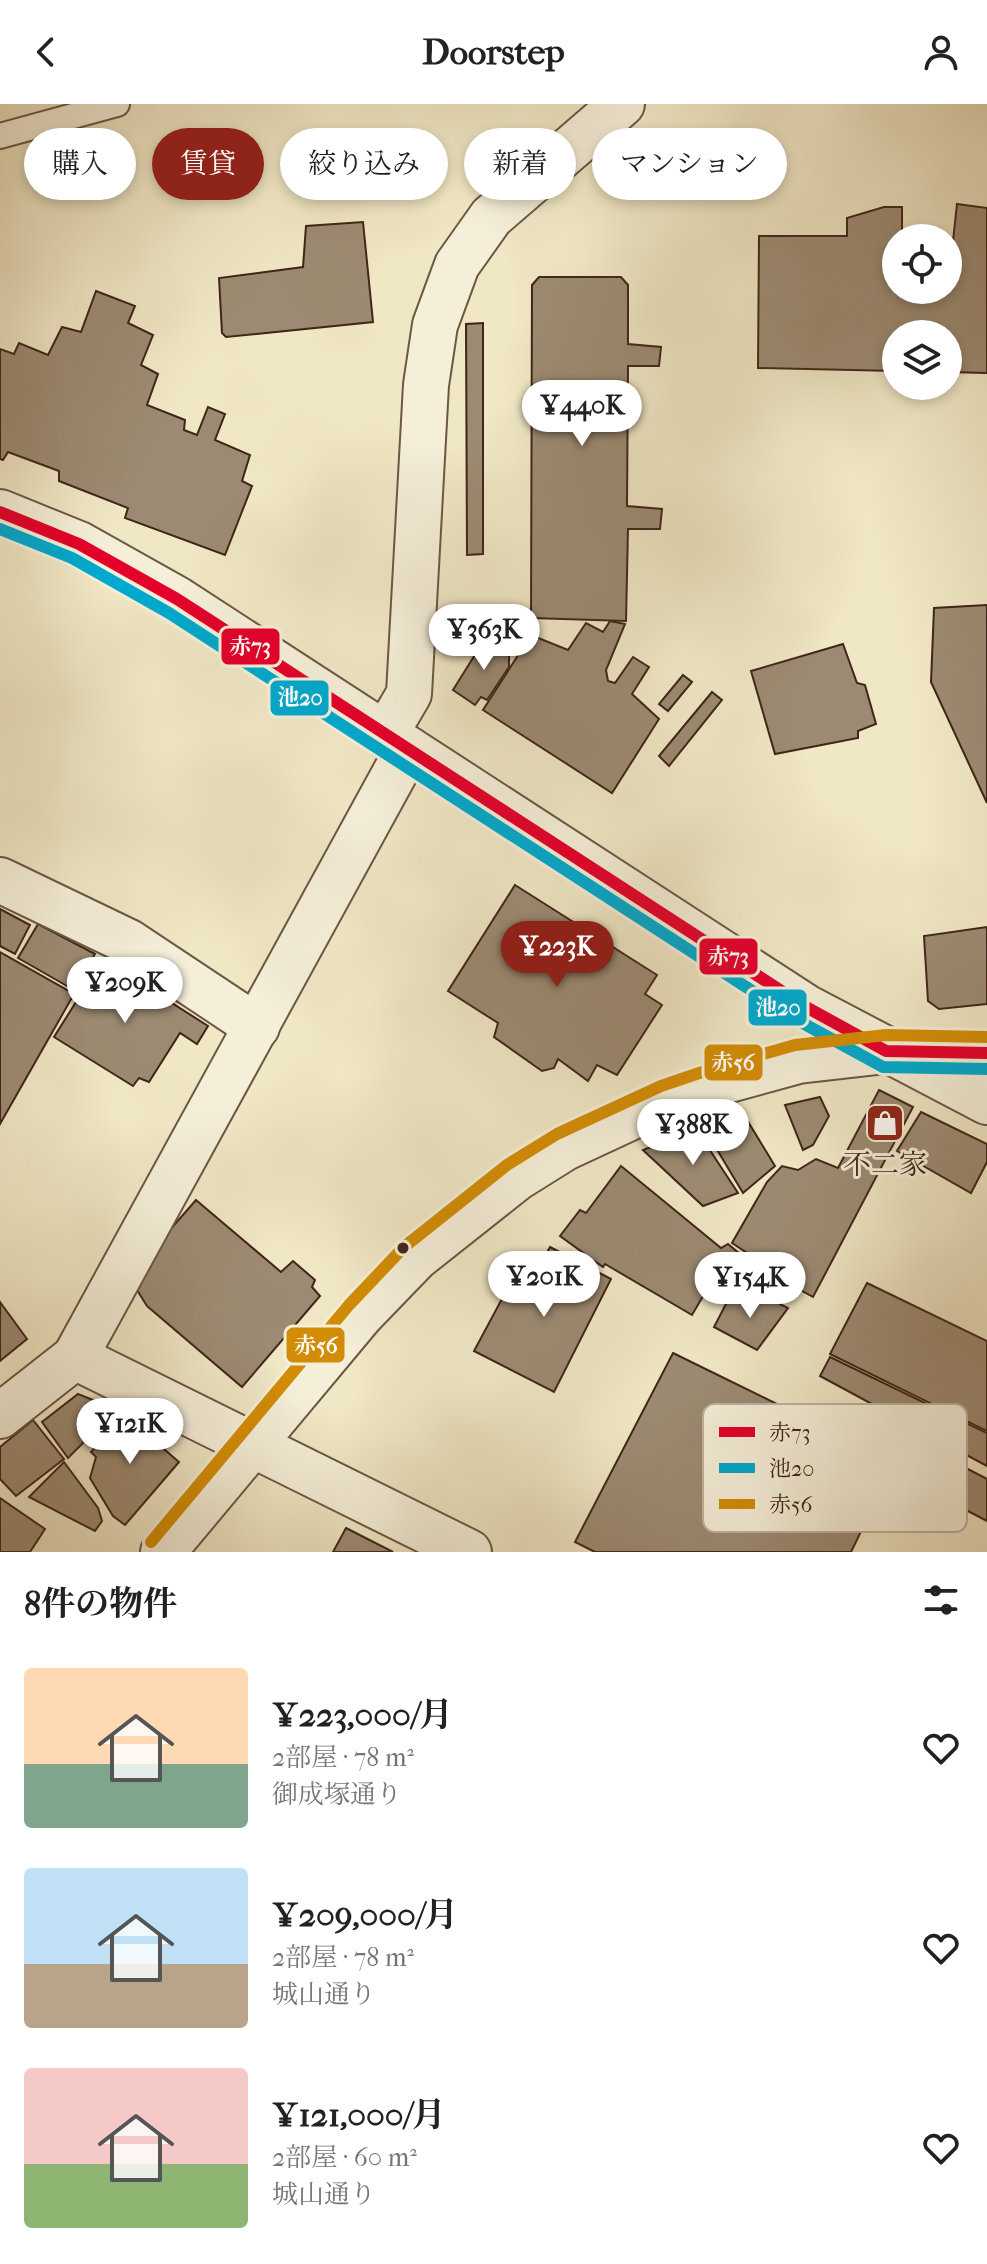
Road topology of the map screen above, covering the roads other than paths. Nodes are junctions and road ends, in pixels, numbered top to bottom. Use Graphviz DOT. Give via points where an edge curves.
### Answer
graph roads {
  1 [pos="117,104"];
  2 [pos="622,104"];
  3 [pos="0,136"];
  4 [pos="0,512"];
  5 [pos="396,742"];
  6 [pos="0,880"];
  7 [pos="257,1027"];
  8 [pos="886,1051"];
  9 [pos="987,1053"];
  10 [pos="987,1102"];
  11 [pos="75,1357"];
  12 [pos="0,1416"];
  13 [pos="252,1445"];
  14 [pos="163,1552"];
  15 [pos="469,1552"];
  1 -- 3 [label="lane"];
  2 -- 5 [label="street" via="491,217 457,265 435,325 426,385 409,694"];
  4 -- 5 [label="street" via="79,544 135,575"];
  5 -- 7 [label="street"];
  5 -- 8 [label="street" via="806,1007"];
  6 -- 7 [label="street" via="129,942"];
  7 -- 11 [label="street"];
  8 -- 9 [label="street"];
  8 -- 10 [label="street"];
  8 -- 13 [label="street" via="798,1061 718,1083 565,1148 517,1178 416,1258"];
  11 -- 12 [label="street"];
  11 -- 13 [label="street"];
  13 -- 14 [label="street"];
  13 -- 15 [label="street"];
}
